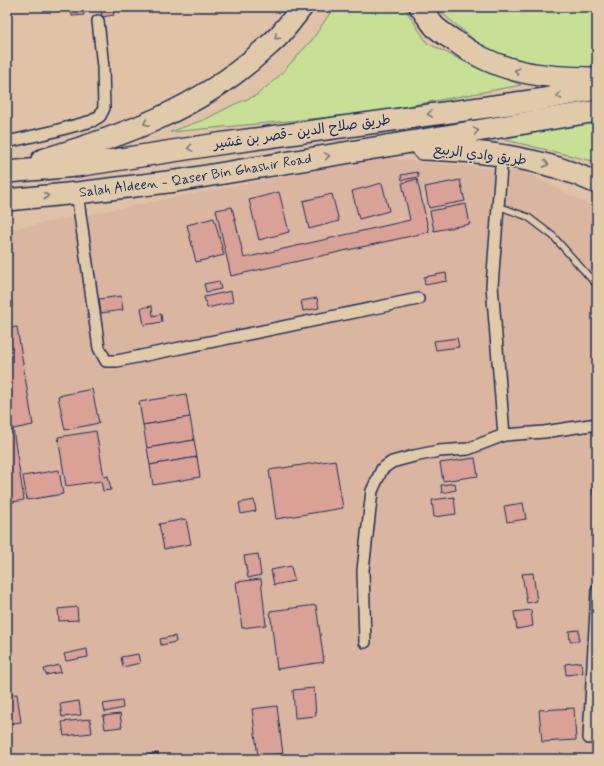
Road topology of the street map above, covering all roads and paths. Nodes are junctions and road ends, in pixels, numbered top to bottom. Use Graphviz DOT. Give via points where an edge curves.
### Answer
graph roads {
  1 [pos="302,7"];
  2 [pos="420,7"];
  3 [pos="98,21"];
  4 [pos="597,78"];
  5 [pos="597,89"];
  6 [pos="597,111"];
  7 [pos="7,142"];
  8 [pos="383,147"];
  9 [pos="502,154"];
  10 [pos="7,171"];
  11 [pos="597,183"];
  12 [pos="77,194"];
  13 [pos="7,200"];
  14 [pos="498,206"];
  15 [pos="593,281"];
  16 [pos="418,299"];
  17 [pos="597,424"];
  18 [pos="504,435"];
  19 [pos="597,591"];
  20 [pos="365,642"];
  21 [pos="589,738"];
  1 -- 10 [label="highway, one-way" via="283,32 251,61 220,85 184,107 104,141"];
  4 -- 2 [label="highway, one-way" via="560,78 519,72 488,62 462,47 436,27"];
  3 -- 7 [label="street" via="104,88 104,108 100,116 92,121"];
  5 -- 10 [label="highway, طريق صلاح الدين -قصر بن غشير, one-way" via="538,100 76,166"];
  8 -- 6 [label="highway, one-way"];
  8 -- 9 [label="highway, طريق وادي الربيع"];
  12 -- 8 [label="highway, Salah Aldeen - Qaser Bin Ghashir Road, one-way" via="176,181"];
  9 -- 11 [label="highway, طريق وادي الربيع, one-way" via="552,165"];
  9 -- 14 [label="street"];
  13 -- 12 [label="highway, Salah Aldeen - Qaser Bin Ghashir Road, one-way"];
  12 -- 16 [label="street" via="99,348 106,361 117,361"];
  14 -- 15 [label="lane" via="528,218 553,236"];
  14 -- 18 [label="street" via="492,286"];
  17 -- 18 [label="street"];
  18 -- 20 [label="street" via="468,450 439,451 406,458 392,462 382,469 372,491 363,570"];
  19 -- 21 [label="street"];
}
